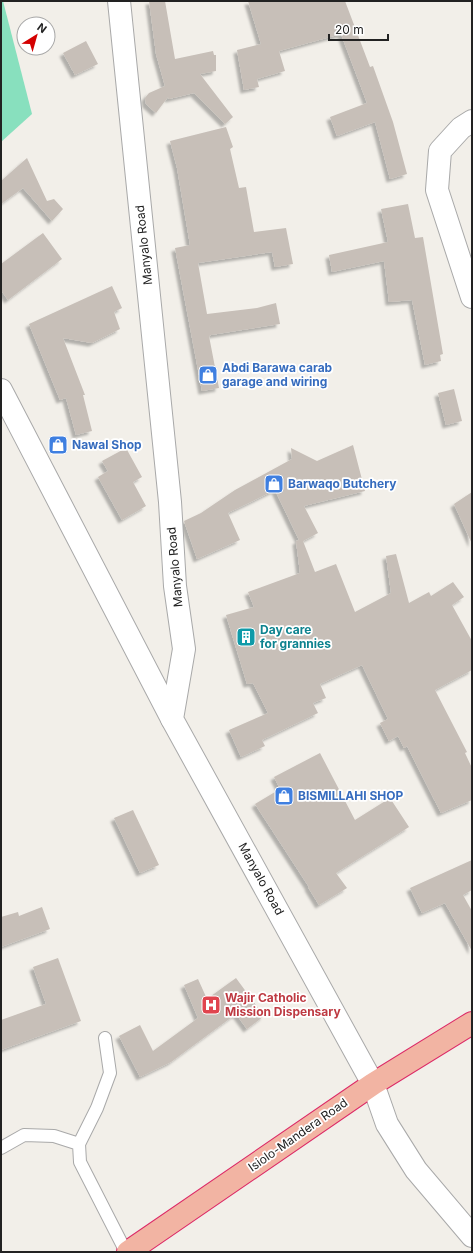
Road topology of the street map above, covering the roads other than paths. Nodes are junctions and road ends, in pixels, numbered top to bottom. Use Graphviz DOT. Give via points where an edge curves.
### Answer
graph roads {
  1 [pos="119,1"];
  2 [pos="472,121"];
  3 [pos="472,297"];
  4 [pos="1,390"];
  5 [pos="172,718"];
  6 [pos="472,1023"];
  7 [pos="105,1038"];
  8 [pos="373,1084"];
  9 [pos="79,1144"];
  10 [pos="1,1148"];
  11 [pos="472,1236"];
  12 [pos="127,1252"];
  1 -- 5 [label="street, Manyalo Road" via="168,487 175,586 184,648"];
  2 -- 3 [label="street" via="461,128 440,151 437,190"];
  4 -- 5 [label="street"];
  5 -- 8 [label="street, Manyalo Road"];
  6 -- 8 [label="highway, Isiolo-Mandera Road"];
  7 -- 9 [label="lane" via="110,1073 97,1108"];
  8 -- 11 [label="street, Manyalo Road" via="387,1124 416,1170"];
  8 -- 12 [label="highway, Isiolo-Mandera Road"];
  9 -- 10 [label="lane" via="54,1136 24,1135"];
  9 -- 12 [label="lane" via="80,1162"];
}
